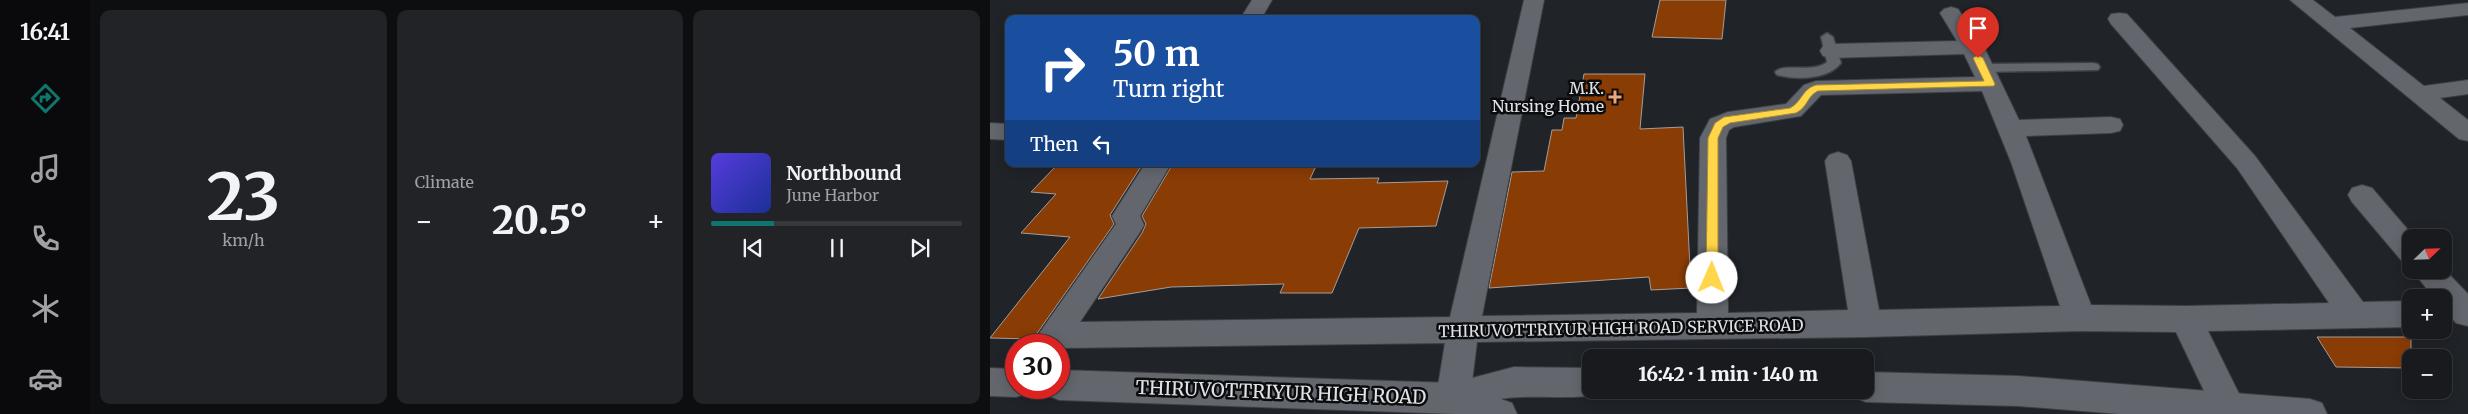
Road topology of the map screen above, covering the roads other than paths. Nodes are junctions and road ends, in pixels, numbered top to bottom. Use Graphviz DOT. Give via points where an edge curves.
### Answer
graph roads {
  1 [pos="1262,0"];
  2 [pos="1534,0"];
  3 [pos="2300,0"];
  4 [pos="2460,0"];
  5 [pos="2468,5"];
  6 [pos="2468,9"];
  7 [pos="1951,13"];
  8 [pos="1253,15"];
  9 [pos="2119,19"];
  10 [pos="2332,24"];
  11 [pos="1829,44"];
  12 [pos="1982,66"];
  13 [pos="2093,67"];
  14 [pos="1782,72"];
  15 [pos="2468,87"];
  16 [pos="2419,94"];
  17 [pos="2111,125"];
  18 [pos="2010,128"];
  19 [pos="990,131"];
  20 [pos="1005,132"];
  21 [pos="2468,133"];
  22 [pos="1838,162"];
  23 [pos="1156,167"];
  24 [pos="2362,195"];
  25 [pos="2402,242"];
  26 [pos="2433,279"];
  27 [pos="2354,314"];
  28 [pos="2402,314"];
  29 [pos="2459,314"];
  30 [pos="2080,318"];
  31 [pos="2186,320"];
  32 [pos="1866,324"];
  33 [pos="1713,326"];
  34 [pos="1463,330"];
  35 [pos="1056,334"];
  36 [pos="1070,340"];
  37 [pos="1582,382"];
  38 [pos="1070,385"];
  39 [pos="1874,387"];
  40 [pos="1453,398"];
  41 [pos="2230,411"];
  42 [pos="1500,414"];
  43 [pos="2310,414"];
  1 -- 8 [label="street"];
  2 -- 34 [label="street"];
  3 -- 10 [label="street"];
  4 -- 5 [label="street"];
  6 -- 10 [label="street"];
  7 -- 12 [label="street"];
  9 -- 27 [label="street" via="2246,162"];
  10 -- 16 [label="street"];
  11 -- 12 [label="street"];
  11 -- 14 [label="lane" via="1832,67"];
  12 -- 13 [label="lane"];
  12 -- 18 [label="street"];
  12 -- 33 [label="street" via="1816,88 1808,92 1801,106 1792,111 1728,120 1719,125 1713,138"];
  15 -- 16 [label="street"];
  16 -- 21 [label="street"];
  17 -- 18 [label="street"];
  18 -- 30 [label="street"];
  19 -- 20 [label="street"];
  22 -- 32 [label="street"];
  23 -- 35 [label="street" via="1126,216 1130,225"];
  24 -- 25 [label="street"];
  26 -- 29 [label="street"];
  27 -- 28 [label="street, THIRUVOTTRIYUR HIGH ROAD SERVICE ROAD"];
  27 -- 31 [label="street, THIRUVOTTRIYUR HIGH ROAD SERVICE ROAD"];
  30 -- 31 [label="street, THIRUVOTTRIYUR HIGH ROAD SERVICE ROAD"];
  30 -- 32 [label="street, THIRUVOTTRIYUR HIGH ROAD SERVICE ROAD"];
  31 -- 41 [label="street"];
  32 -- 33 [label="street, THIRUVOTTRIYUR HIGH ROAD SERVICE ROAD"];
  33 -- 34 [label="street, THIRUVOTTRIYUR HIGH ROAD SERVICE ROAD"];
  34 -- 36 [label="street, THIRUVOTTRIYUR HIGH ROAD SERVICE ROAD"];
  34 -- 40 [label="street"];
  37 -- 40 [label="street" via="1514,381"];
  38 -- 40 [label="street, THIRUVOTTRIYUR HIGH ROAD"];
  39 -- 41 [label="street" via="2018,391"];
  40 -- 42 [label="street, THIRUVOTTRIYUR HIGH ROAD"];
  41 -- 43 [label="street"];
}
